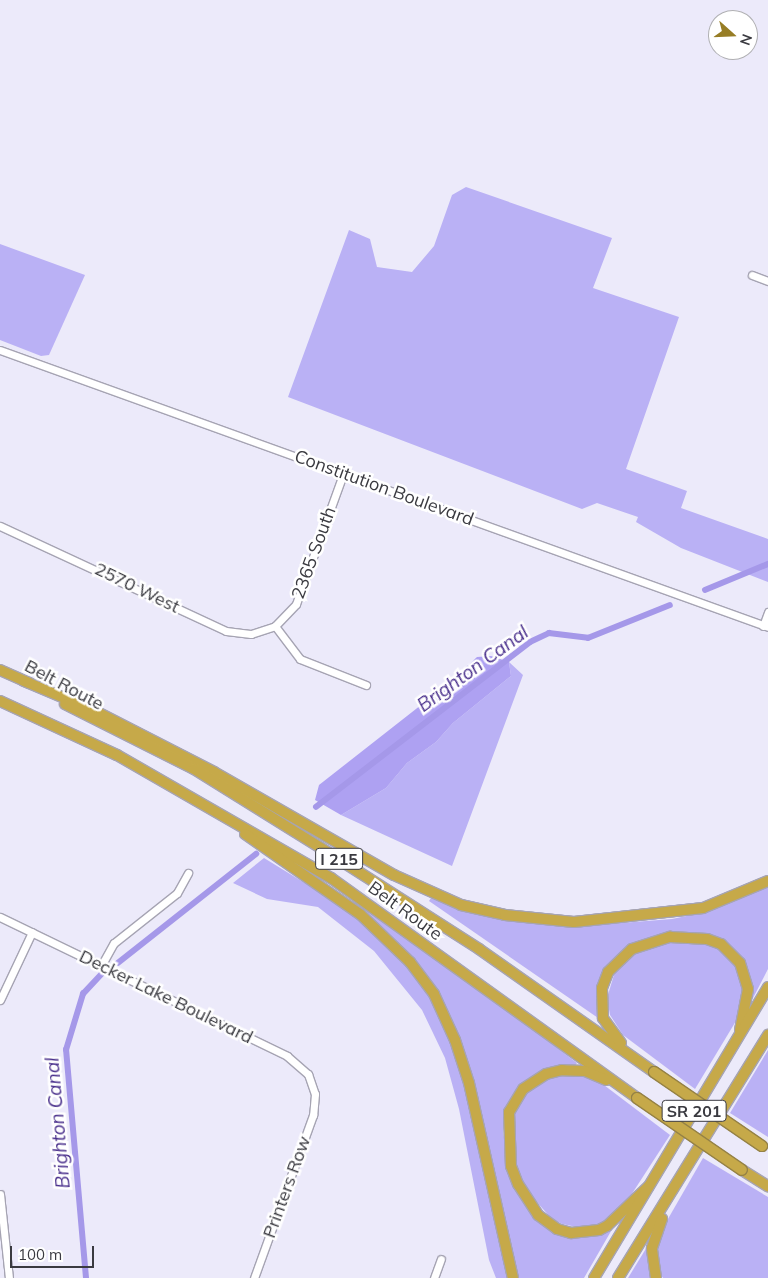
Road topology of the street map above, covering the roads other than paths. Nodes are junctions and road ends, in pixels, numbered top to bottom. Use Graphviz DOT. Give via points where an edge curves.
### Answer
graph roads {
  1 [pos="752,275"];
  2 [pos="768,281"];
  3 [pos="0,350"];
  4 [pos="343,474"];
  5 [pos="0,526"];
  6 [pos="768,612"];
  7 [pos="275,626"];
  8 [pos="766,626"];
  9 [pos="0,670"];
  10 [pos="24,680"];
  11 [pos="366,685"];
  12 [pos="0,701"];
  13 [pos="184,792"];
  14 [pos="188,873"];
  15 [pos="768,881"];
  16 [pos="0,917"];
  17 [pos="32,932"];
  18 [pos="101,966"];
  19 [pos="768,987"];
  20 [pos="0,1000"];
  21 [pos="739,1035"];
  22 [pos="768,1035"];
  23 [pos="768,1042"];
  24 [pos="640,1062"];
  25 [pos="753,1062"];
  26 [pos="622,1088"];
  27 [pos="315,1094"];
  28 [pos="706,1139"];
  29 [pos="765,1148"];
  30 [pos="648,1187"];
  31 [pos="768,1188"];
  32 [pos="0,1194"];
  33 [pos="441,1259"];
  34 [pos="9,1278"];
  35 [pos="254,1278"];
  36 [pos="434,1278"];
  37 [pos="513,1278"];
  38 [pos="594,1278"];
  39 [pos="618,1278"];
  40 [pos="656,1278"];
  1 -- 2 [label="street"];
  3 -- 4 [label="street, Constitution Boulevard"];
  4 -- 7 [label="street, 2365 South" via="298,598 288,616"];
  4 -- 8 [label="street, Constitution Boulevard"];
  5 -- 7 [label="street, 2570 West" via="226,631 251,634"];
  6 -- 8 [label="street"];
  7 -- 11 [label="street" via="300,659"];
  9 -- 10 [label="highway, Belt Route / I 215"];
  10 -- 15 [label="highway" via="93,710 214,772 394,875 461,905 505,915 574,922 703,908"];
  10 -- 24 [label="highway, Belt Route / I 215" via="82,714 218,784 479,949"];
  12 -- 13 [label="highway, Belt Route / I 215" via="117,754"];
  13 -- 26 [label="highway, Belt Route / I 215" via="331,878"];
  13 -- 37 [label="highway" via="361,916 410,962 434,994 455,1040 469,1083"];
  14 -- 18 [label="street" via="177,893 114,943"];
  16 -- 17 [label="street, Decker Lake Boulevard"];
  17 -- 18 [label="street, Decker Lake Boulevard"];
  17 -- 20 [label="street"];
  18 -- 27 [label="street, Decker Lake Boulevard" via="287,1056 308,1074"];
  19 -- 21 [label="highway, SR 201"];
  21 -- 24 [label="highway" via="748,989 740,963 729,950 707,938 689,936 649,942 619,959 608,972 602,988 603,1018 616,1039"];
  21 -- 30 [label="highway, SR 201"];
  22 -- 25 [label="highway, SR 201"];
  23 -- 25 [label="highway"];
  24 -- 29 [label="highway, Belt Route / I 215, bridge"];
  25 -- 28 [label="highway, SR 201"];
  26 -- 30 [label="highway" via="596,1075 573,1069 546,1074 523,1089 509,1112 511,1166 518,1184 538,1215 557,1229 571,1233 607,1226"];
  26 -- 31 [label="highway, Belt Route / I 215, bridge"];
  27 -- 35 [label="street, Printers Row" via="313,1116"];
  28 -- 39 [label="highway, SR 201"];
  28 -- 40 [label="highway" via="657,1228 652,1253"];
  30 -- 38 [label="highway, SR 201"];
  32 -- 34 [label="street"];
  33 -- 36 [label="street"];
}
